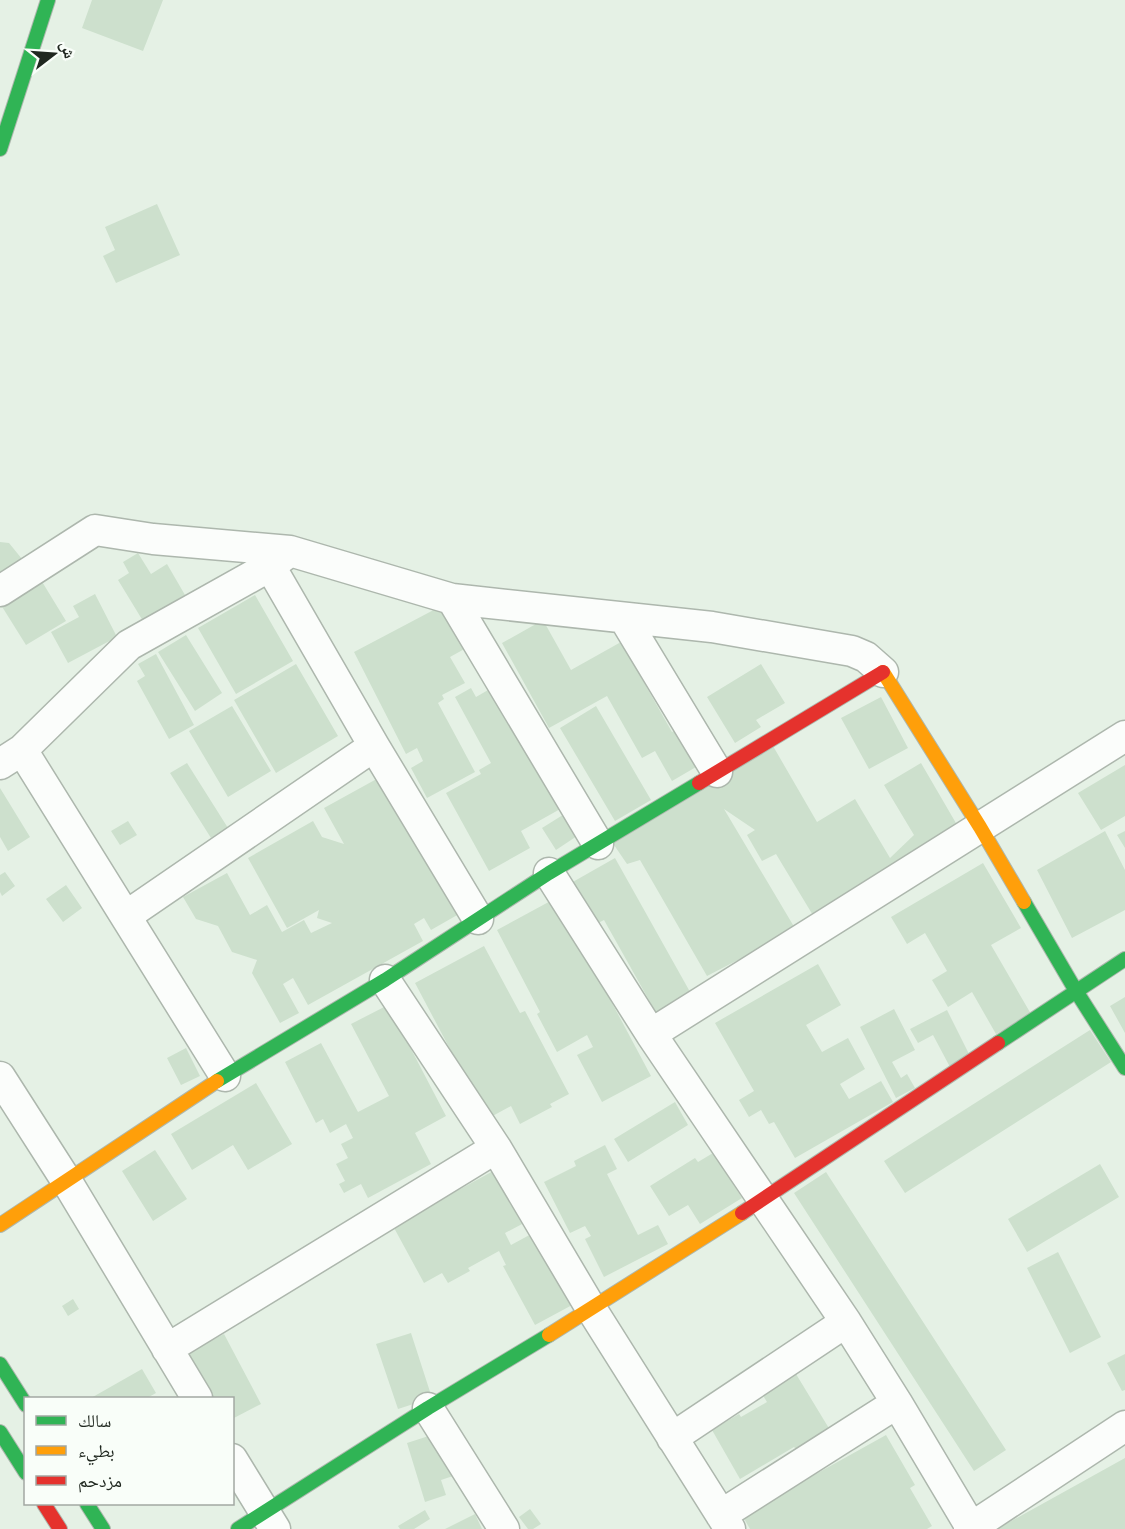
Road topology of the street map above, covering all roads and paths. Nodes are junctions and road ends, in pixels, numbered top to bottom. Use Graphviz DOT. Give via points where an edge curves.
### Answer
graph roads {
  1 [pos="48,0"];
  2 [pos="0,149"];
  3 [pos="280,559"];
  4 [pos="0,591"];
  5 [pos="452,599"];
  6 [pos="624,618"];
  7 [pos="883,672"];
  8 [pos="1125,736"];
  9 [pos="374,746"];
  10 [pos="11,757"];
  11 [pos="717,772"];
  12 [pos="980,827"];
  13 [pos="598,844"];
  14 [pos="549,873"];
  15 [pos="126,916"];
  16 [pos="478,919"];
  17 [pos="1125,959"];
  18 [pos="385,980"];
  19 [pos="1077,991"];
  20 [pos="651,1034"];
  21 [pos="1125,1068"];
  22 [pos="225,1076"];
  23 [pos="0,1077"];
  24 [pos="496,1148"];
  25 [pos="66,1180"];
  26 [pos="763,1199"];
  27 [pos="0,1225"];
  28 [pos="592,1310"];
  29 [pos="846,1322"];
  30 [pos="167,1349"];
  31 [pos="0,1365"];
  32 [pos="195,1397"];
  33 [pos="24,1402"];
  34 [pos="897,1403"];
  35 [pos="428,1408"];
  36 [pos="1125,1426"];
  37 [pos="0,1432"];
  38 [pos="672,1438"];
  39 [pos="234,1462"];
  40 [pos="24,1470"];
  41 [pos="45,1505"];
  42 [pos="88,1505"];
  43 [pos="269,1521"];
  44 [pos="726,1522"];
  45 [pos="970,1528"];
  46 [pos="60,1529"];
  47 [pos="104,1529"];
  48 [pos="238,1529"];
  49 [pos="504,1529"];
  1 -- 2 [label="street"];
  3 -- 4 [label="street" via="95,530"];
  3 -- 5 [label="street"];
  3 -- 9 [label="street"];
  3 -- 10 [label="street" via="129,645"];
  5 -- 6 [label="street"];
  5 -- 13 [label="street"];
  6 -- 7 [label="street" via="712,627 852,651"];
  6 -- 11 [label="street"];
  7 -- 11 [label="street"];
  7 -- 12 [label="street"];
  8 -- 12 [label="street"];
  9 -- 15 [label="street"];
  9 -- 16 [label="street"];
  10 -- 15 [label="street"];
  11 -- 13 [label="street"];
  12 -- 19 [label="street"];
  12 -- 20 [label="street"];
  13 -- 14 [label="street"];
  14 -- 16 [label="street"];
  14 -- 20 [label="street"];
  15 -- 22 [label="street"];
  16 -- 18 [label="street"];
  17 -- 19 [label="street"];
  18 -- 22 [label="street"];
  18 -- 24 [label="street"];
  19 -- 21 [label="street"];
  19 -- 26 [label="street"];
  20 -- 26 [label="street"];
  22 -- 25 [label="street"];
  23 -- 25 [label="street"];
  24 -- 28 [label="street"];
  24 -- 30 [label="street"];
  25 -- 27 [label="street"];
  25 -- 30 [label="street"];
  26 -- 28 [label="street"];
  26 -- 29 [label="street"];
  28 -- 35 [label="street"];
  28 -- 38 [label="street"];
  29 -- 34 [label="street"];
  29 -- 38 [label="street"];
  30 -- 32 [label="street"];
  31 -- 33 [label="street"];
  34 -- 44 [label="street"];
  34 -- 45 [label="street"];
  35 -- 43 [label="street"];
  35 -- 49 [label="street"];
  36 -- 45 [label="street"];
  37 -- 40 [label="street"];
  38 -- 44 [label="street"];
  39 -- 43 [label="street"];
  41 -- 46 [label="street"];
  42 -- 47 [label="street"];
  43 -- 48 [label="street"];
}
